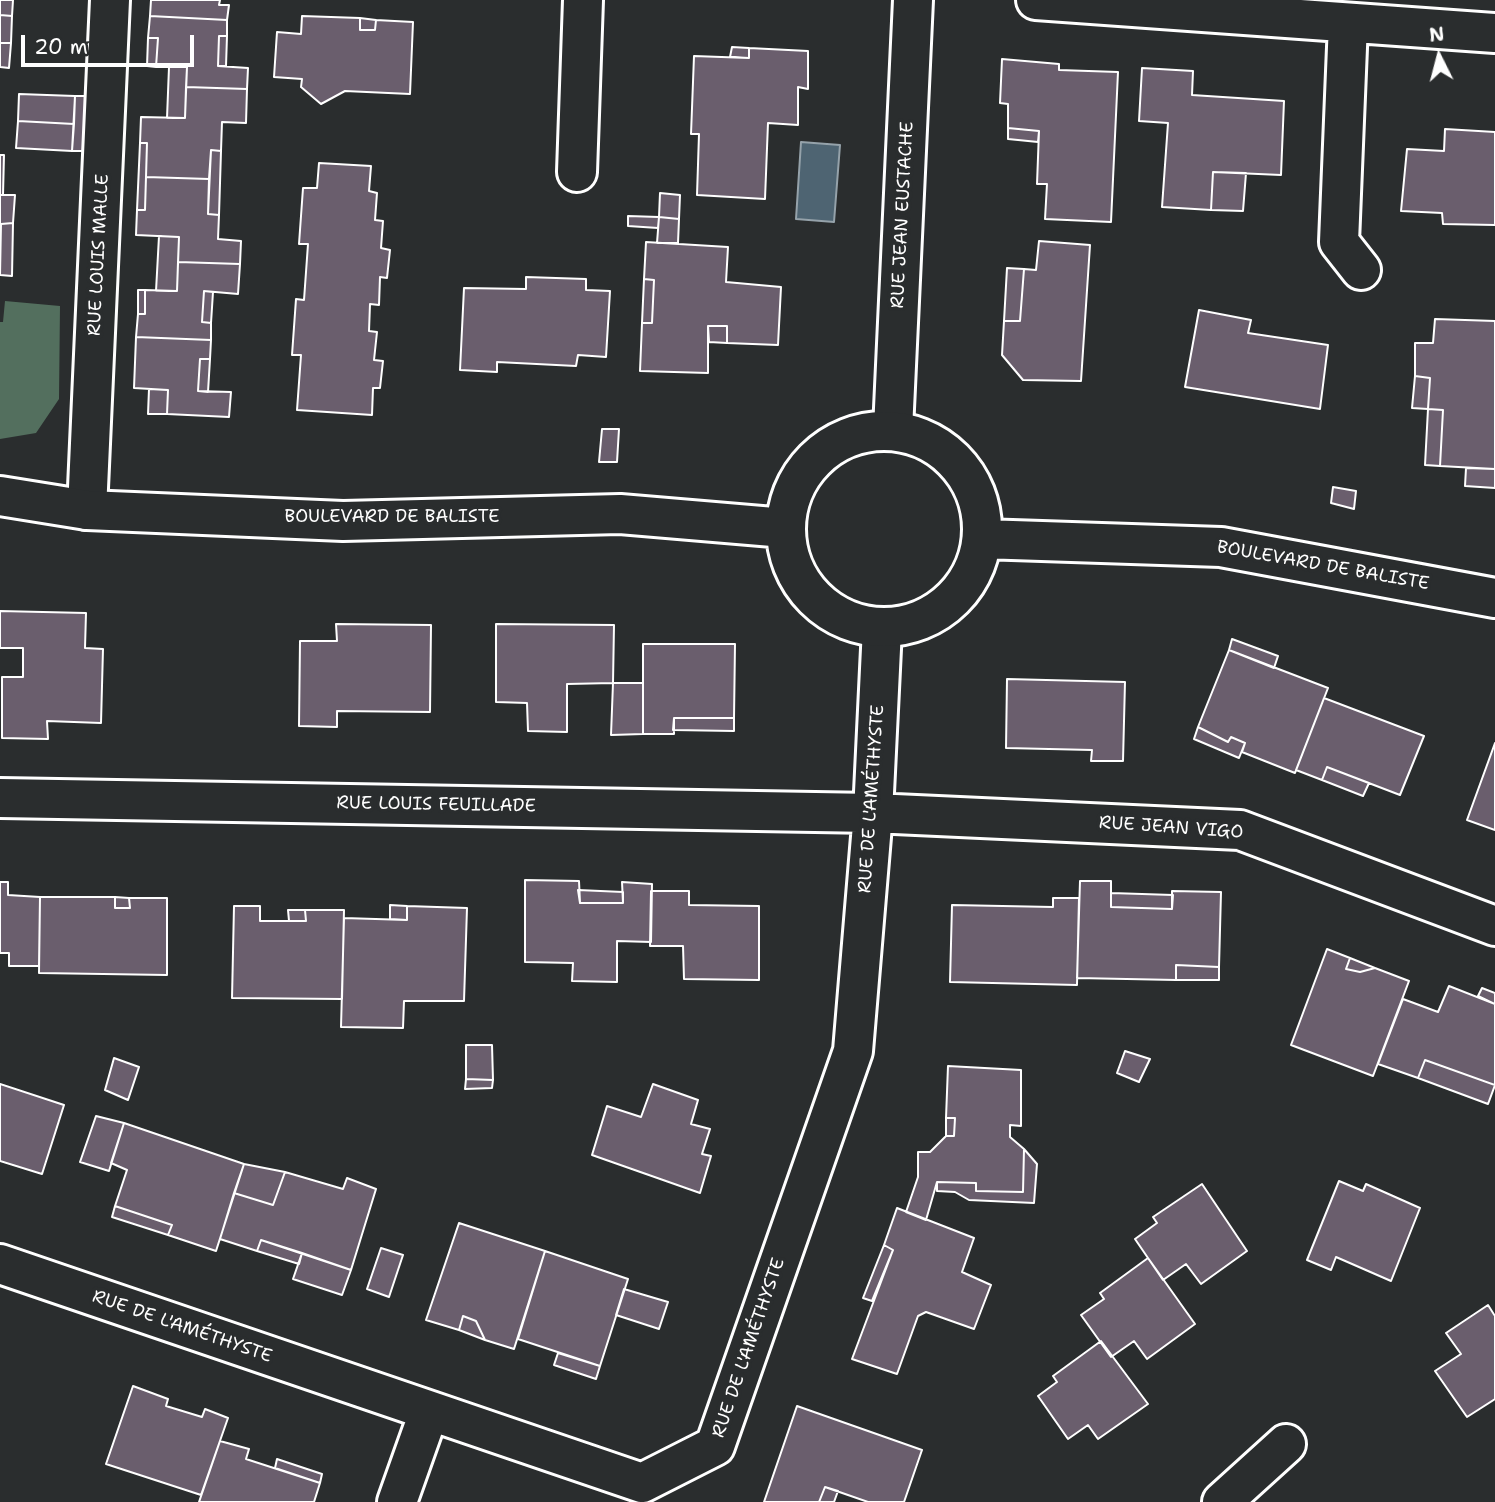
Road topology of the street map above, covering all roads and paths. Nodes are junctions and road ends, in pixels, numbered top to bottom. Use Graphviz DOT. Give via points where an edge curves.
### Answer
graph roads {
  1 [pos="110,0"];
  2 [pos="583,0"];
  3 [pos="913,0"];
  4 [pos="1036,0"];
  5 [pos="1348,23"];
  6 [pos="1495,33"];
  7 [pos="576,172"];
  8 [pos="1361,270"];
  9 [pos="893,430"];
  10 [pos="0,496"];
  11 [pos="88,510"];
  12 [pos="785,528"];
  13 [pos="982,539"];
  14 [pos="1495,598"];
  15 [pos="883,628"];
  16 [pos="0,798"];
  17 [pos="873,813"];
  18 [pos="1495,926"];
  19 [pos="0,1264"];
  20 [pos="429,1412"];
  21 [pos="1286,1444"];
  22 [pos="397,1502"];
  23 [pos="1222,1502"];
  1 -- 11 [label="street, RUE LOUIS MALLE"];
  2 -- 7 [label="street"];
  3 -- 9 [label="street, RUE JEAN EUSTACHE"];
  4 -- 5 [label="street"];
  5 -- 6 [label="street"];
  5 -- 8 [label="street" via="1339,242"];
  9 -- 12 [label="street" via="852,434 818,456 793,488"];
  9 -- 13 [label="street" via="930,442 960,466 979,500"];
  10 -- 11 [label="street, BOULEVARD DE BALISTE"];
  11 -- 12 [label="street, BOULEVARD DE BALISTE" via="343,521 620,514"];
  12 -- 15 [label="street" via="792,565 813,597 845,619"];
  13 -- 14 [label="street, BOULEVARD DE BALISTE" via="1221,547"];
  13 -- 15 [label="street" via="972,574 949,603 918,621"];
  15 -- 17 [label="street, RUE DE L'AMÉTHYSTE"];
  16 -- 17 [label="street, RUE LOUIS FEUILLADE"];
  17 -- 18 [label="street, RUE JEAN VIGO" via="1240,830"];
  17 -- 20 [label="street, RUE DE L'AMÉTHYSTE" via="853,1052 715,1446 642,1483"];
  19 -- 20 [label="street, RUE DE L'AMÉTHYSTE"];
  20 -- 22 [label="street"];
  21 -- 23 [label="street"];
}
